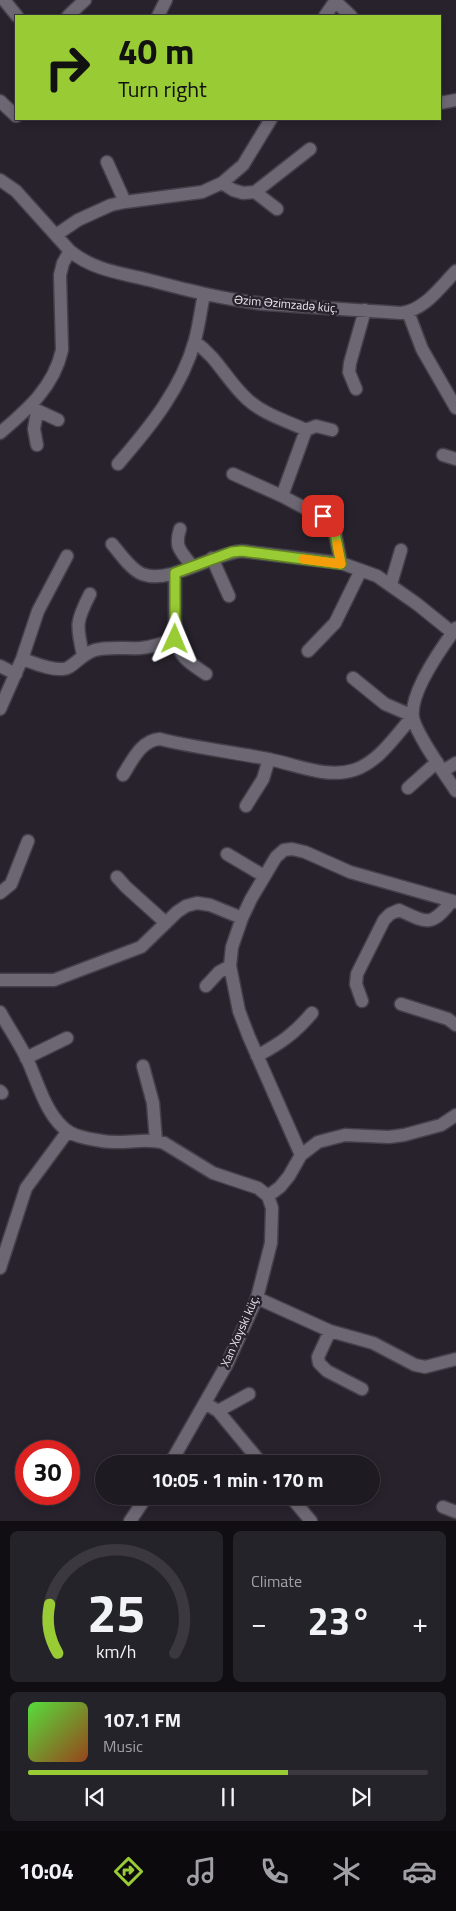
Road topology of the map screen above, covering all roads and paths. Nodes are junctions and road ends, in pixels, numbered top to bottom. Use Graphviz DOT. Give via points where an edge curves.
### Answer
graph roads {
  1 [pos="4,0"];
  2 [pos="85,0"];
  3 [pos="166,0"];
  4 [pos="336,0"];
  5 [pos="15,15"];
  6 [pos="69,15"];
  7 [pos="158,15"];
  8 [pos="326,15"];
  9 [pos="350,15"];
  10 [pos="456,100"];
  11 [pos="0,101"];
  12 [pos="441,103"];
  13 [pos="15,115"];
  14 [pos="270,120"];
  15 [pos="310,149"];
  16 [pos="107,162"];
  17 [pos="0,180"];
  18 [pos="222,182"];
  19 [pos="255,192"];
  20 [pos="125,202"];
  21 [pos="277,209"];
  22 [pos="56,235"];
  23 [pos="70,251"];
  24 [pos="456,271"];
  25 [pos="204,294"];
  26 [pos="365,310"];
  27 [pos="408,312"];
  28 [pos="195,342"];
  29 [pos="356,389"];
  30 [pos="456,408"];
  31 [pos="34,409"];
  32 [pos="58,420"];
  33 [pos="306,430"];
  34 [pos="332,430"];
  35 [pos="0,433"];
  36 [pos="37,445"];
  37 [pos="443,456"];
  38 [pos="456,459"];
  39 [pos="118,464"];
  40 [pos="232,474"];
  41 [pos="282,496"];
  42 [pos="180,528"];
  43 [pos="112,544"];
  44 [pos="401,550"];
  45 [pos="67,556"];
  46 [pos="212,558"];
  47 [pos="341,564"];
  48 [pos="192,566"];
  49 [pos="361,570"];
  50 [pos="175,573"];
  51 [pos="391,584"];
  52 [pos="90,594"];
  53 [pos="228,596"];
  54 [pos="454,631"];
  55 [pos="175,639"];
  56 [pos="308,651"];
  57 [pos="83,655"];
  58 [pos="22,659"];
  59 [pos="0,666"];
  60 [pos="16,674"];
  61 [pos="206,674"];
  62 [pos="353,678"];
  63 [pos="0,709"];
  64 [pos="413,716"];
  65 [pos="269,759"];
  66 [pos="456,762"];
  67 [pos="440,767"];
  68 [pos="122,775"];
  69 [pos="408,788"];
  70 [pos="456,791"];
  71 [pos="246,806"];
  72 [pos="28,841"];
  73 [pos="227,854"];
  74 [pos="264,876"];
  75 [pos="118,877"];
  76 [pos="0,893"];
  77 [pos="454,902"];
  78 [pos="242,918"];
  79 [pos="166,923"];
  80 [pos="230,966"];
  81 [pos="0,980"];
  82 [pos="206,986"];
  83 [pos="362,1001"];
  84 [pos="401,1004"];
  85 [pos="0,1012"];
  86 [pos="312,1013"];
  87 [pos="456,1025"];
  88 [pos="67,1038"];
  89 [pos="257,1056"];
  90 [pos="26,1058"];
  91 [pos="143,1066"];
  92 [pos="456,1115"];
  93 [pos="68,1131"];
  94 [pos="156,1141"];
  95 [pos="301,1156"];
  96 [pos="268,1196"];
  97 [pos="0,1268"];
  98 [pos="257,1298"];
  99 [pos="330,1331"];
  100 [pos="456,1358"];
  101 [pos="362,1389"];
  102 [pos="249,1394"];
  103 [pos="205,1403"];
  104 [pos="218,1411"];
  105 [pos="175,1455"];
  106 [pos="255,1455"];
  107 [pos="141,1505"];
  108 [pos="298,1505"];
  109 [pos="442,1507"];
  110 [pos="456,1512"];
  111 [pos="130,1521"];
  112 [pos="311,1521"];
  1 -- 5 [label="street"];
  2 -- 6 [label="street"];
  3 -- 7 [label="street"];
  4 -- 8 [label="street"];
  4 -- 9 [label="street"];
  10 -- 12 [label="street"];
  11 -- 13 [label="street"];
  14 -- 18 [label="street" via="243,165"];
  15 -- 19 [label="street"];
  16 -- 20 [label="street"];
  17 -- 22 [label="street, Əzim Əzimzadə küç." via="16,191"];
  18 -- 19 [label="street" via="233,190"];
  18 -- 20 [label="street" via="202,192"];
  19 -- 21 [label="street"];
  20 -- 22 [label="street" via="88,214"];
  22 -- 23 [label="street, Əzim Əzimzadə küç."];
  23 -- 25 [label="street, Əzim Əzimzadə küç." via="98,268"];
  23 -- 31 [label="street" via="60,275 62,350"];
  24 -- 27 [label="street" via="425,303"];
  25 -- 26 [label="street, Əzim Əzimzadə küç." via="266,304"];
  25 -- 28 [label="street"];
  26 -- 27 [label="street, Əzim Əzimzadə küç."];
  26 -- 29 [label="street" via="350,363 349,372"];
  27 -- 30 [label="street" via="422,349"];
  28 -- 33 [label="street" via="214,357 248,400"];
  28 -- 39 [label="street" via="161,412"];
  31 -- 32 [label="street"];
  31 -- 35 [label="street"];
  31 -- 36 [label="street"];
  33 -- 34 [label="street" via="316,426"];
  33 -- 41 [label="street"];
  37 -- 38 [label="street"];
  40 -- 41 [label="street"];
  41 -- 47 [label="street" via="329,521 336,535"];
  42 -- 48 [label="street" via="177,547"];
  43 -- 50 [label="street" via="141,574 159,576"];
  44 -- 51 [label="street"];
  45 -- 58 [label="street" via="38,611"];
  46 -- 47 [label="street" via="242,551"];
  46 -- 48 [label="street"];
  46 -- 53 [label="street"];
  47 -- 49 [label="street"];
  48 -- 50 [label="street"];
  49 -- 51 [label="street"];
  49 -- 56 [label="street" via="335,623"];
  50 -- 55 [label="street"];
  51 -- 54 [label="street"];
  52 -- 57 [label="street" via="78,621"];
  54 -- 64 [label="street" via="428,671 416,696"];
  55 -- 57 [label="street" via="160,645 95,650"];
  55 -- 61 [label="street" via="184,659"];
  57 -- 58 [label="street" via="64,670"];
  58 -- 60 [label="street"];
  59 -- 60 [label="street"];
  60 -- 63 [label="street"];
  62 -- 64 [label="street" via="384,704"];
  64 -- 65 [label="street" via="380,753 355,770 328,772"];
  64 -- 67 [label="street"];
  65 -- 68 [label="street" via="160,739 145,744"];
  65 -- 71 [label="street" via="263,779"];
  66 -- 67 [label="street"];
  67 -- 69 [label="street"];
  67 -- 70 [label="street"];
  72 -- 76 [label="street" via="11,884"];
  73 -- 74 [label="street"];
  74 -- 77 [label="street" via="276,857 284,850 292,849 350,872"];
  74 -- 78 [label="street"];
  75 -- 79 [label="street"];
  77 -- 83 [label="street" via="439,917 431,920 418,920 399,910 384,920 357,974 356,984"];
  78 -- 79 [label="street" via="197,903 186,906"];
  78 -- 80 [label="street"];
  79 -- 81 [label="street" via="141,947 68,976 54,980"];
  80 -- 82 [label="street"];
  80 -- 89 [label="street" via="239,1011"];
  84 -- 87 [label="street" via="448,1019"];
  85 -- 90 [label="street"];
  86 -- 89 [label="street" via="283,1042"];
  88 -- 90 [label="street"];
  89 -- 95 [label="street"];
  90 -- 93 [label="street" via="52,1113"];
  91 -- 94 [label="street" via="153,1103"];
  92 -- 95 [label="street" via="441,1125 388,1138 334,1137 318,1142"];
  93 -- 94 [label="street" via="80,1137 121,1144"];
  93 -- 97 [label="street" via="26,1188"];
  94 -- 96 [label="street" via="174,1148 213,1173 258,1188"];
  95 -- 96 [label="street" via="280,1187"];
  96 -- 98 [label="street, Xan Xoyski küç." via="272,1208 271,1243"];
  98 -- 99 [label="street"];
  98 -- 103 [label="street, Xan Xoyski küç."];
  99 -- 100 [label="street" via="374,1344 424,1367"];
  99 -- 101 [label="street" via="318,1356 319,1363 327,1371"];
  102 -- 104 [label="street"];
  103 -- 104 [label="street"];
  103 -- 105 [label="street, Xan Xoyski küç."];
  104 -- 106 [label="street"];
  107 -- 111 [label="street"];
  108 -- 112 [label="street"];
  109 -- 110 [label="street"];
}
